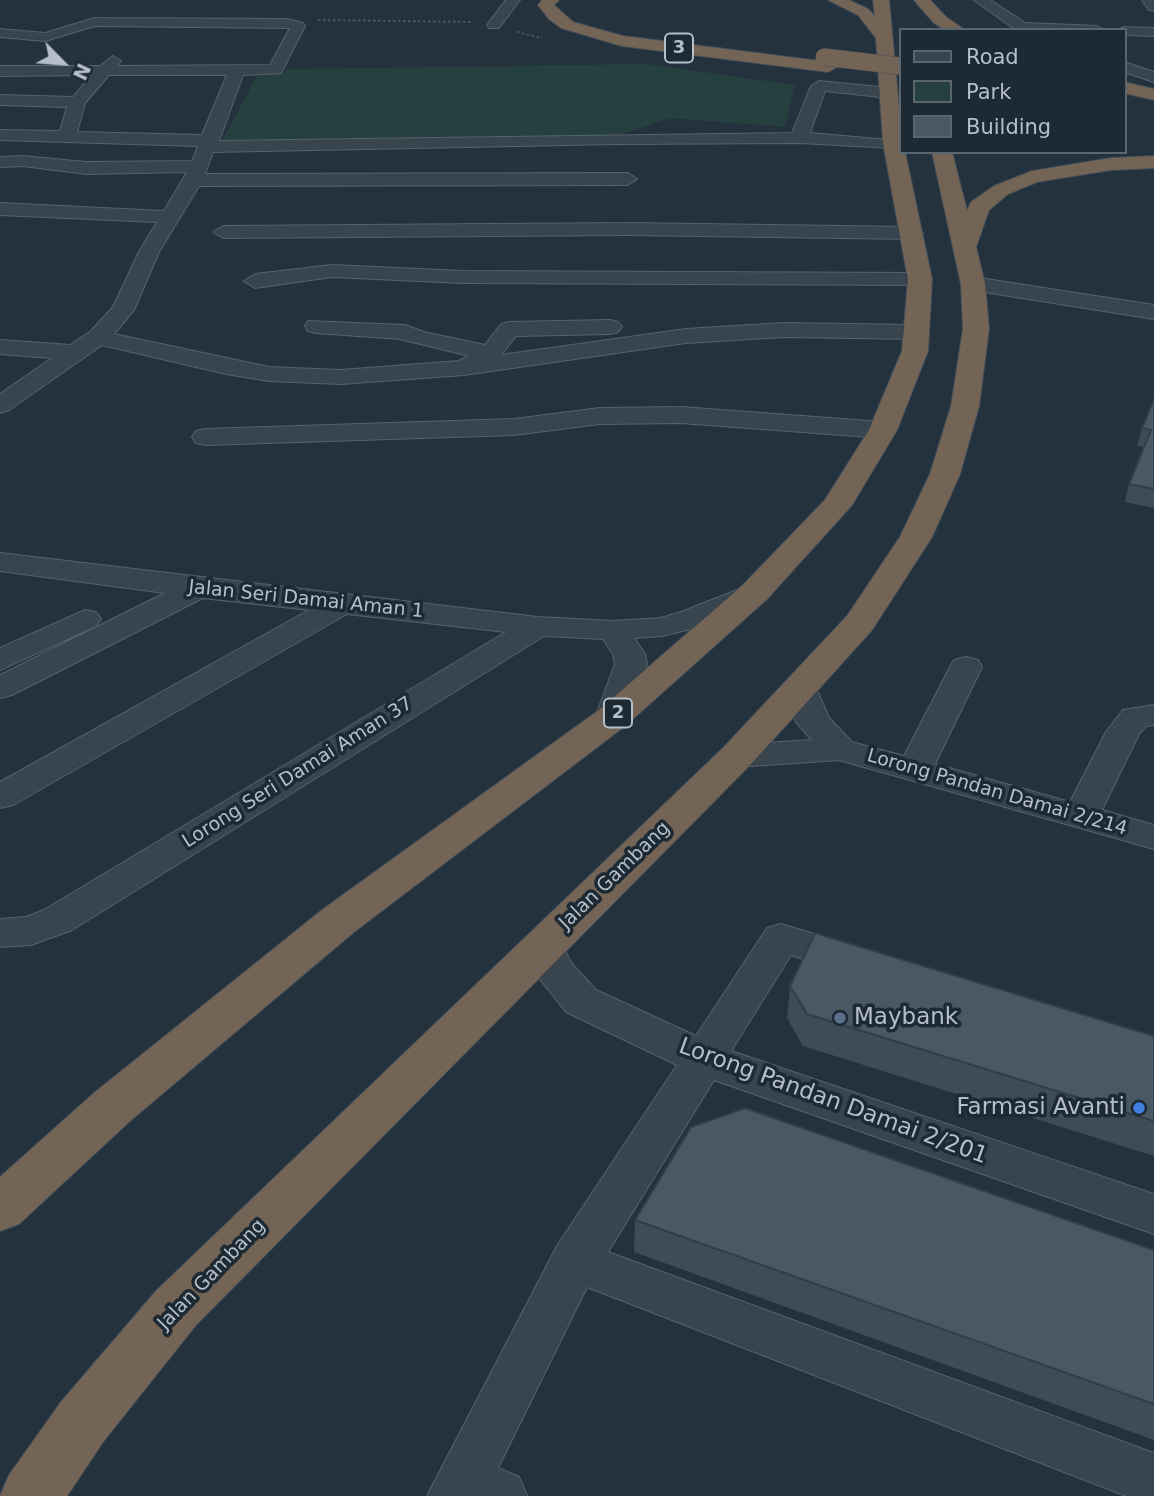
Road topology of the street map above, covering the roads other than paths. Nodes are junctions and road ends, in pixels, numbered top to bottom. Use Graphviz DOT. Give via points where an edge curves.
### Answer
graph roads {
  1 [pos="513,0"];
  2 [pos="551,0"];
  3 [pos="836,0"];
  4 [pos="881,0"];
  5 [pos="981,0"];
  6 [pos="1149,0"];
  7 [pos="914,3"];
  8 [pos="97,6"];
  9 [pos="1154,7"];
  10 [pos="574,8"];
  11 [pos="1089,10"];
  12 [pos="158,22"];
  13 [pos="230,23"];
  14 [pos="494,25"];
  15 [pos="954,28"];
  16 [pos="1023,28"];
  17 [pos="1097,28"];
  18 [pos="1126,31"];
  19 [pos="1154,32"];
  20 [pos="0,33"];
  21 [pos="48,35"];
  22 [pos="826,62"];
  23 [pos="893,68"];
  24 [pos="0,69"];
  25 [pos="1128,69"];
  26 [pos="1154,69"];
  27 [pos="102,72"];
  28 [pos="197,72"];
  29 [pos="236,73"];
  30 [pos="1154,77"];
  31 [pos="1126,88"];
  32 [pos="1154,95"];
  33 [pos="1126,97"];
  34 [pos="0,100"];
  35 [pos="77,102"];
  36 [pos="1154,103"];
  37 [pos="0,135"];
  38 [pos="67,137"];
  39 [pos="799,138"];
  40 [pos="942,154"];
  41 [pos="202,158"];
  42 [pos="888,158"];
  43 [pos="0,162"];
  44 [pos="1154,162"];
  45 [pos="628,179"];
  46 [pos="0,209"];
  47 [pos="170,217"];
  48 [pos="223,232"];
  49 [pos="913,233"];
  50 [pos="964,248"];
  51 [pos="920,278"];
  52 [pos="255,281"];
  53 [pos="973,284"];
  54 [pos="1154,312"];
  55 [pos="316,326"];
  56 [pos="916,331"];
  57 [pos="98,337"];
  58 [pos="629,342"];
  59 [pos="0,347"];
  60 [pos="76,353"];
  61 [pos="491,353"];
  62 [pos="464,368"];
  63 [pos="0,405"];
  64 [pos="883,430"];
  65 [pos="205,437"];
  66 [pos="0,562"];
  67 [pos="158,583"];
  68 [pos="198,588"];
  69 [pos="755,593"];
  70 [pos="342,604"];
  71 [pos="538,626"];
  72 [pos="613,630"];
  73 [pos="7,652"];
  74 [pos="966,667"];
  75 [pos="0,688"];
  76 [pos="801,688"];
  77 [pos="1154,715"];
  78 [pos="612,718"];
  79 [pos="840,749"];
  80 [pos="737,756"];
  81 [pos="914,770"];
  82 [pos="0,797"];
  83 [pos="1080,818"];
  84 [pos="1154,837"];
  85 [pos="0,933"];
  86 [pos="543,946"];
  87 [pos="888,971"];
  88 [pos="704,1059"];
  89 [pos="0,1209"];
  90 [pos="1154,1214"];
  91 [pos="575,1261"];
  92 [pos="1154,1480"];
  93 [pos="472,1491"];
  94 [pos="31,1496"];
  1 -- 14 [label="street"];
  2 -- 22 [label="highway, 3" via="546,5 567,25 622,41"];
  3 -- 23 [label="highway" via="863,12"];
  4 -- 23 [label="highway, 2"];
  5 -- 16 [label="street"];
  6 -- 9 [label="street"];
  7 -- 15 [label="highway"];
  8 -- 21 [label="street"];
  10 -- 22 [label="highway" via="587,22 634,36"];
  11 -- 17 [label="street"];
  12 -- 13 [label="street"];
  12 -- 21 [label="street" via="95,22"];
  12 -- 27 [label="street"];
  13 -- 28 [label="street"];
  13 -- 29 [label="street" via="298,26 275,70"];
  18 -- 19 [label="street"];
  20 -- 21 [label="street"];
  21 -- 24 [label="street"];
  22 -- 23 [label="highway, 3"];
  23 -- 39 [label="street" via="819,86"];
  23 -- 42 [label="highway, 2"];
  24 -- 27 [label="street"];
  25 -- 26 [label="street"];
  25 -- 30 [label="street"];
  27 -- 28 [label="street"];
  27 -- 35 [label="street"];
  28 -- 29 [label="street"];
  29 -- 41 [label="street"];
  31 -- 32 [label="highway"];
  33 -- 36 [label="highway"];
  34 -- 35 [label="street"];
  35 -- 38 [label="street"];
  37 -- 38 [label="street"];
  38 -- 41 [label="street"];
  39 -- 41 [label="street"];
  39 -- 42 [label="street"];
  40 -- 50 [label="highway, Jalan Gambang"];
  41 -- 43 [label="street" via="86,167"];
  41 -- 45 [label="street"];
  41 -- 47 [label="street"];
  42 -- 49 [label="highway, 2"];
  44 -- 50 [label="highway" via="1032,177 1001,190 979,208"];
  46 -- 47 [label="street"];
  47 -- 57 [label="street" via="123,310"];
  48 -- 49 [label="street" via="628,229"];
  49 -- 51 [label="highway, 2"];
  50 -- 53 [label="highway, Jalan Gambang"];
  51 -- 52 [label="street" via="463,277 332,271"];
  51 -- 56 [label="highway, 2"];
  53 -- 54 [label="street"];
  53 -- 76 [label="highway, Jalan Gambang" via="976,329 965,406 945,474 916,537 860,623"];
  55 -- 61 [label="street" via="405,332"];
  56 -- 58 [label="street" via="784,330"];
  56 -- 64 [label="highway, 2" via="915,351"];
  57 -- 60 [label="street"];
  57 -- 62 [label="street" via="269,374 341,377"];
  58 -- 61 [label="street" via="607,326 509,329"];
  58 -- 62 [label="street"];
  59 -- 60 [label="street"];
  60 -- 63 [label="street"];
  61 -- 62 [label="street"];
  64 -- 65 [label="street" via="681,415"];
  64 -- 69 [label="highway, 2" via="837,505"];
  66 -- 67 [label="street, Jalan Seri Damai Aman 1"];
  67 -- 68 [label="street, Jalan Seri Damai Aman 1"];
  67 -- 73 [label="street"];
  68 -- 70 [label="street, Jalan Seri Damai Aman 1"];
  68 -- 75 [label="street"];
  69 -- 72 [label="street, Jalan Seri Damai Aman 1" via="672,625"];
  69 -- 78 [label="highway, 2"];
  70 -- 71 [label="street, Jalan Seri Damai Aman 1"];
  70 -- 82 [label="street"];
  71 -- 72 [label="street, Jalan Seri Damai Aman 1"];
  71 -- 85 [label="street, Lorong Seri Damai Aman 37" via="58,920 31,931"];
  72 -- 78 [label="street" via="631,664"];
  74 -- 81 [label="street"];
  76 -- 79 [label="street, Lorong Pandan Damai 2/214" via="814,722"];
  76 -- 80 [label="highway, Jalan Gambang"];
  77 -- 83 [label="street" via="1135,717 1123,732"];
  78 -- 89 [label="highway, 2" via="338,921 112,1107"];
  79 -- 80 [label="street, Lorong Pandan Damai 2/214"];
  79 -- 81 [label="street, Lorong Pandan Damai 2/214"];
  80 -- 86 [label="highway, Jalan Gambang"];
  81 -- 83 [label="street, Lorong Pandan Damai 2/214"];
  83 -- 84 [label="street, Lorong Pandan Damai 2/214"];
  86 -- 88 [label="street, Lorong Pandan Damai 2/201" via="555,972 581,1001"];
  86 -- 94 [label="highway, Jalan Gambang" via="176,1308 82,1422"];
  87 -- 88 [label="street" via="781,938"];
  88 -- 90 [label="street, Lorong Pandan Damai 2/201"];
  88 -- 91 [label="street"];
  91 -- 92 [label="street"];
  91 -- 93 [label="street"];
}
